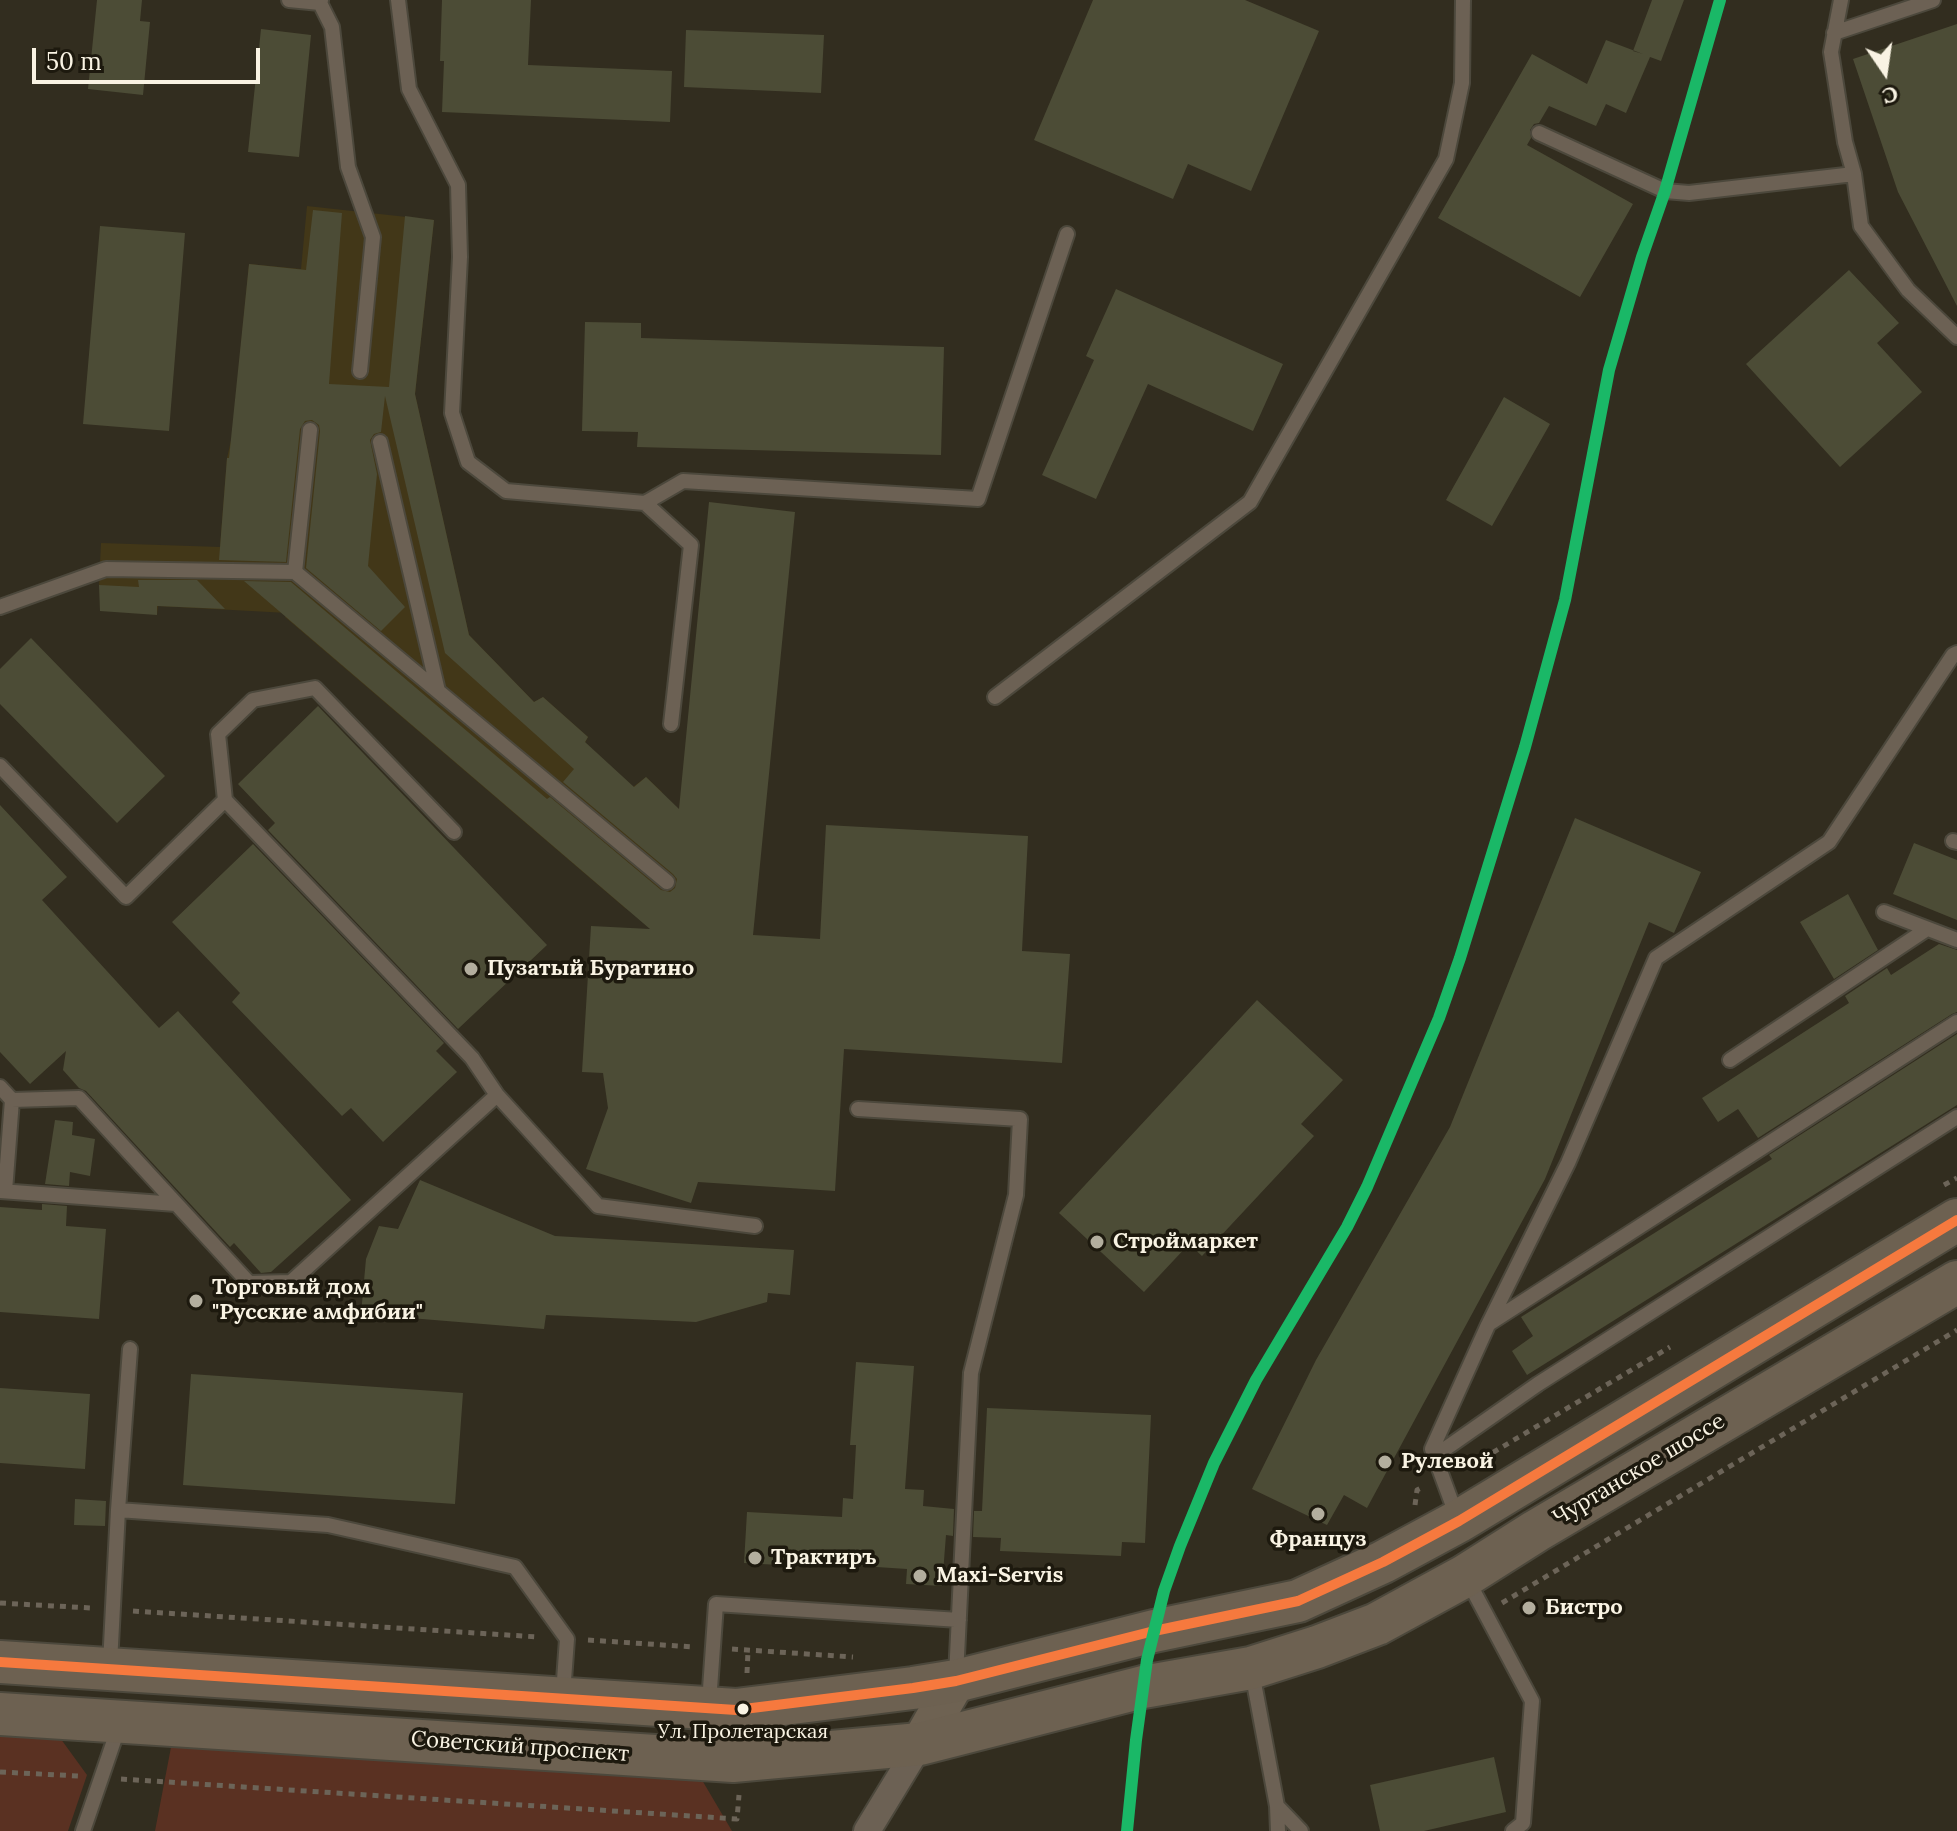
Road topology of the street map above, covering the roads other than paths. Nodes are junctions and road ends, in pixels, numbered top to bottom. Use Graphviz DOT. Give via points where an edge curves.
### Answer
graph roads {
  1 [pos="289,0"];
  2 [pos="398,0"];
  3 [pos="1463,0"];
  4 [pos="1841,0"];
  5 [pos="1933,0"];
  6 [pos="320,2"];
  7 [pos="1834,33"];
  8 [pos="1539,133"];
  9 [pos="1854,174"];
  10 [pos="1067,234"];
  11 [pos="1957,337"];
  12 [pos="360,371"];
  13 [pos="310,430"];
  14 [pos="380,442"];
  15 [pos="645,503"];
  16 [pos="295,572"];
  17 [pos="0,607"];
  18 [pos="1957,653"];
  19 [pos="438,691"];
  20 [pos="995,697"];
  21 [pos="671,724"];
  22 [pos="0,766"];
  23 [pos="225,800"];
  24 [pos="454,832"];
  25 [pos="667,882"];
  26 [pos="1884,912"];
  27 [pos="1927,929"];
  28 [pos="1957,940"];
  29 [pos="1957,1022"];
  30 [pos="1730,1060"];
  31 [pos="0,1087"];
  32 [pos="497,1095"];
  33 [pos="12,1100"];
  34 [pos="858,1109"];
  35 [pos="1957,1117"];
  36 [pos="2,1191"];
  37 [pos="1950,1203"];
  38 [pos="176,1204"];
  39 [pos="755,1226"];
  40 [pos="1957,1282"];
  41 [pos="1488,1325"];
  42 [pos="130,1349"];
  43 [pos="1435,1456"];
  44 [pos="118,1510"];
  45 [pos="1459,1521"];
  46 [pos="1465,1576"];
  47 [pos="959,1620"];
  48 [pos="1317,1647"];
  49 [pos="0,1662"];
  50 [pos="1251,1668"];
  51 [pos="110,1670"];
  52 [pos="956,1681"];
  53 [pos="563,1699"];
  54 [pos="709,1707"];
  55 [pos="0,1714"];
  56 [pos="121,1722"];
  57 [pos="920,1744"];
  58 [pos="1277,1806"];
  59 [pos="83,1831"];
  60 [pos="867,1831"];
  61 [pos="1278,1831"];
  62 [pos="1301,1831"];
  63 [pos="1513,1831"];
  1 -- 6 [label="lane"];
  2 -- 15 [label="lane" via="409,89 458,185 452,413 468,462 506,491"];
  3 -- 20 [label="lane" via="1462,83 1446,159 1250,502"];
  4 -- 7 [label="lane"];
  5 -- 7 [label="lane"];
  6 -- 12 [label="lane" via="332,27 348,167 373,237"];
  7 -- 9 [label="lane" via="1831,52"];
  8 -- 9 [label="lane" via="1665,191 1689,193"];
  9 -- 11 [label="lane" via="1861,226 1908,290"];
  10 -- 15 [label="lane" via="978,499 683,481"];
  13 -- 16 [label="lane"];
  14 -- 19 [label="lane"];
  15 -- 21 [label="lane" via="691,545"];
  16 -- 17 [label="lane" via="106,569"];
  16 -- 19 [label="lane"];
  18 -- 41 [label="lane" via="1829,842 1656,958 1568,1163"];
  19 -- 25 [label="lane"];
  22 -- 23 [label="lane" via="126,897"];
  23 -- 24 [label="lane" via="218,734 253,700 315,688"];
  23 -- 32 [label="lane" via="472,1058"];
  26 -- 27 [label="lane"];
  27 -- 28 [label="lane"];
  27 -- 30 [label="lane"];
  29 -- 41 [label="lane"];
  31 -- 33 [label="lane"];
  32 -- 38 [label="lane" via="291,1282 249,1283"];
  32 -- 39 [label="lane" via="598,1206"];
  33 -- 36 [label="lane"];
  33 -- 38 [label="lane" via="79,1098"];
  34 -- 47 [label="lane" via="1020,1119 1016,1195 971,1373"];
  35 -- 43 [label="lane" via="1538,1384"];
  36 -- 38 [label="lane"];
  37 -- 45 [label="main road"];
  40 -- 46 [label="main road, Чуртанское шоссе"];
  41 -- 43 [label="lane" via="1432,1449"];
  42 -- 44 [label="lane"];
  43 -- 45 [label="lane"];
  44 -- 51 [label="lane"];
  44 -- 53 [label="lane" via="328,1525 515,1567 567,1639"];
  45 -- 52 [label="main road" via="1298,1601"];
  46 -- 48 [label="main road, Чуртанское шоссе" via="1377,1624"];
  46 -- 63 [label="lane" via="1532,1701 1523,1823"];
  47 -- 52 [label="lane"];
  47 -- 54 [label="lane" via="716,1604"];
  48 -- 50 [label="main road, Советский проспект"];
  49 -- 51 [label="main road"];
  50 -- 57 [label="main road, Советский проспект" via="1143,1687"];
  50 -- 58 [label="lane"];
  51 -- 53 [label="main road"];
  52 -- 54 [label="main road" via="736,1710"];
  52 -- 57 [label="main road"];
  53 -- 54 [label="main road"];
  55 -- 56 [label="main road, Советский проспект"];
  56 -- 57 [label="main road, Советский проспект" via="733,1761"];
  56 -- 59 [label="lane"];
  57 -- 60 [label="street"];
  58 -- 61 [label="lane"];
  58 -- 62 [label="lane"];
}
